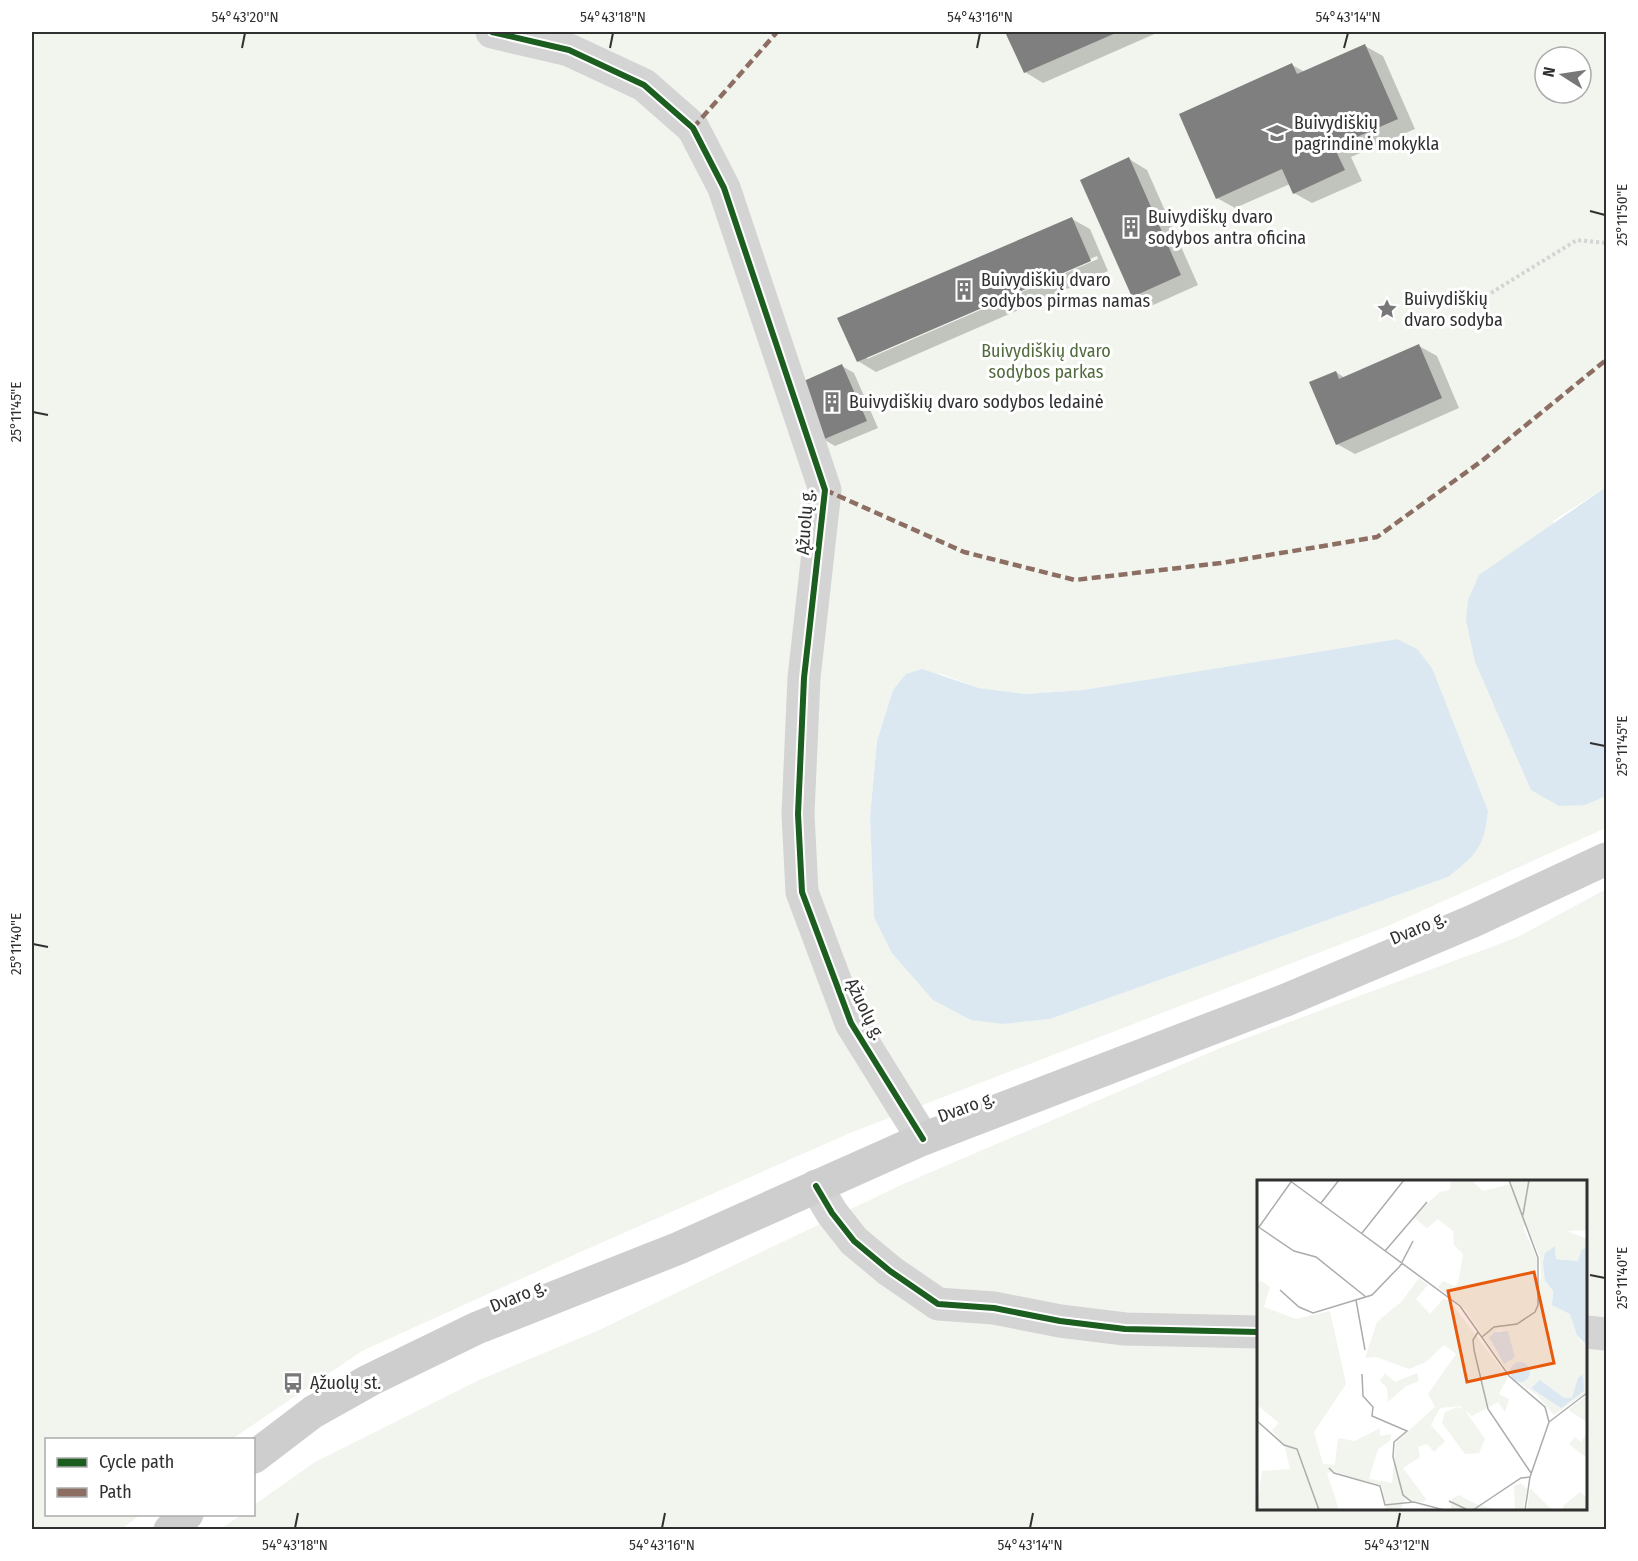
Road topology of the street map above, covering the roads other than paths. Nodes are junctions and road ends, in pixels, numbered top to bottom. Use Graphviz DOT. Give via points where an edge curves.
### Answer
graph roads {
  1 [pos="492,32"];
  2 [pos="1606,859"];
  3 [pos="923,1139"];
  4 [pos="816,1186"];
  5 [pos="1257,1332"];
  6 [pos="1587,1332"];
  7 [pos="1606,1334"];
  8 [pos="255,1456"];
  9 [pos="187,1516"];
  10 [pos="170,1530"];
  1 -- 3 [label="street, Ąžuolų g." via="569,50 644,85 693,128 724,188 825,490 804,678 798,814 802,892 851,1023"];
  2 -- 3 [label="main road, Dvaro g." via="1473,921 1286,1000"];
  3 -- 4 [label="main road, Dvaro g."];
  4 -- 5 [label="street" via="854,1241 938,1304 993,1308 1125,1329"];
  4 -- 8 [label="main road, Dvaro g." via="679,1248 467,1334 313,1412"];
  6 -- 7 [label="street"];
  9 -- 10 [label="main road"];
}
